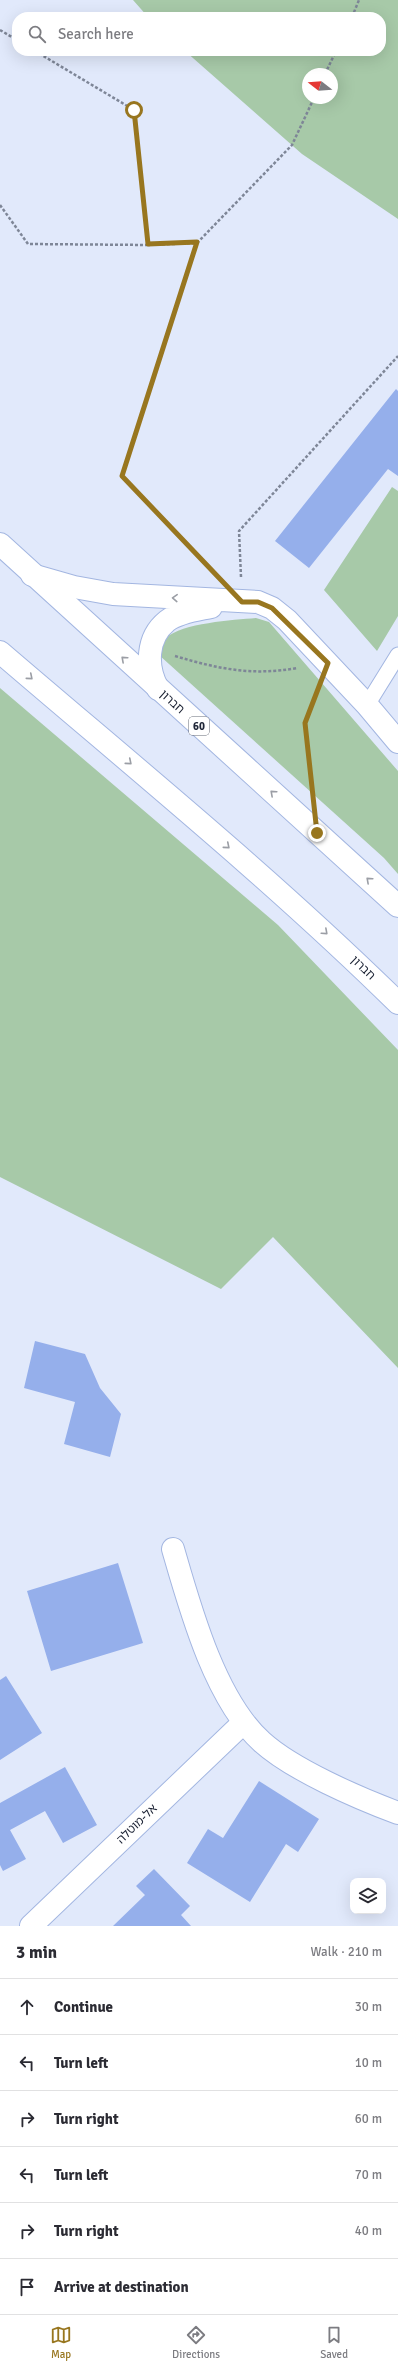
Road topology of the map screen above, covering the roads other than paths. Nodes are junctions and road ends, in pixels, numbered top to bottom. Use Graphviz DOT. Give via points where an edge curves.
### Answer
graph roads {
  1 [pos="0,544"];
  2 [pos="32,575"];
  3 [pos="242,602"];
  4 [pos="0,652"];
  5 [pos="398,655"];
  6 [pos="158,689"];
  7 [pos="367,705"];
  8 [pos="398,742"];
  9 [pos="398,906"];
  10 [pos="398,1003"];
  11 [pos="173,1549"];
  12 [pos="243,1723"];
  13 [pos="398,1813"];
  14 [pos="31,1926"];
  1 -- 2 [label="main road, חברון / 60"];
  3 -- 2 [label="main road, one-way" via="113,594 74,587"];
  6 -- 2 [label="main road, חברון / 60, one-way"];
  3 -- 6 [label="main road" via="191,611 177,616 160,629 151,649 150,670"];
  3 -- 7 [label="main road" via="258,602 272,608"];
  4 -- 10 [label="main road, חברון, one-way" via="241,858 341,947"];
  5 -- 7 [label="lane"];
  9 -- 6 [label="main road, חברון / 60, one-way"];
  7 -- 8 [label="main road"];
  11 -- 12 [label="main road" via="192,1612 220,1680"];
  12 -- 13 [label="main road" via="262,1743 292,1762 345,1790"];
  12 -- 14 [label="main road, אל-מוטלה"];
}
